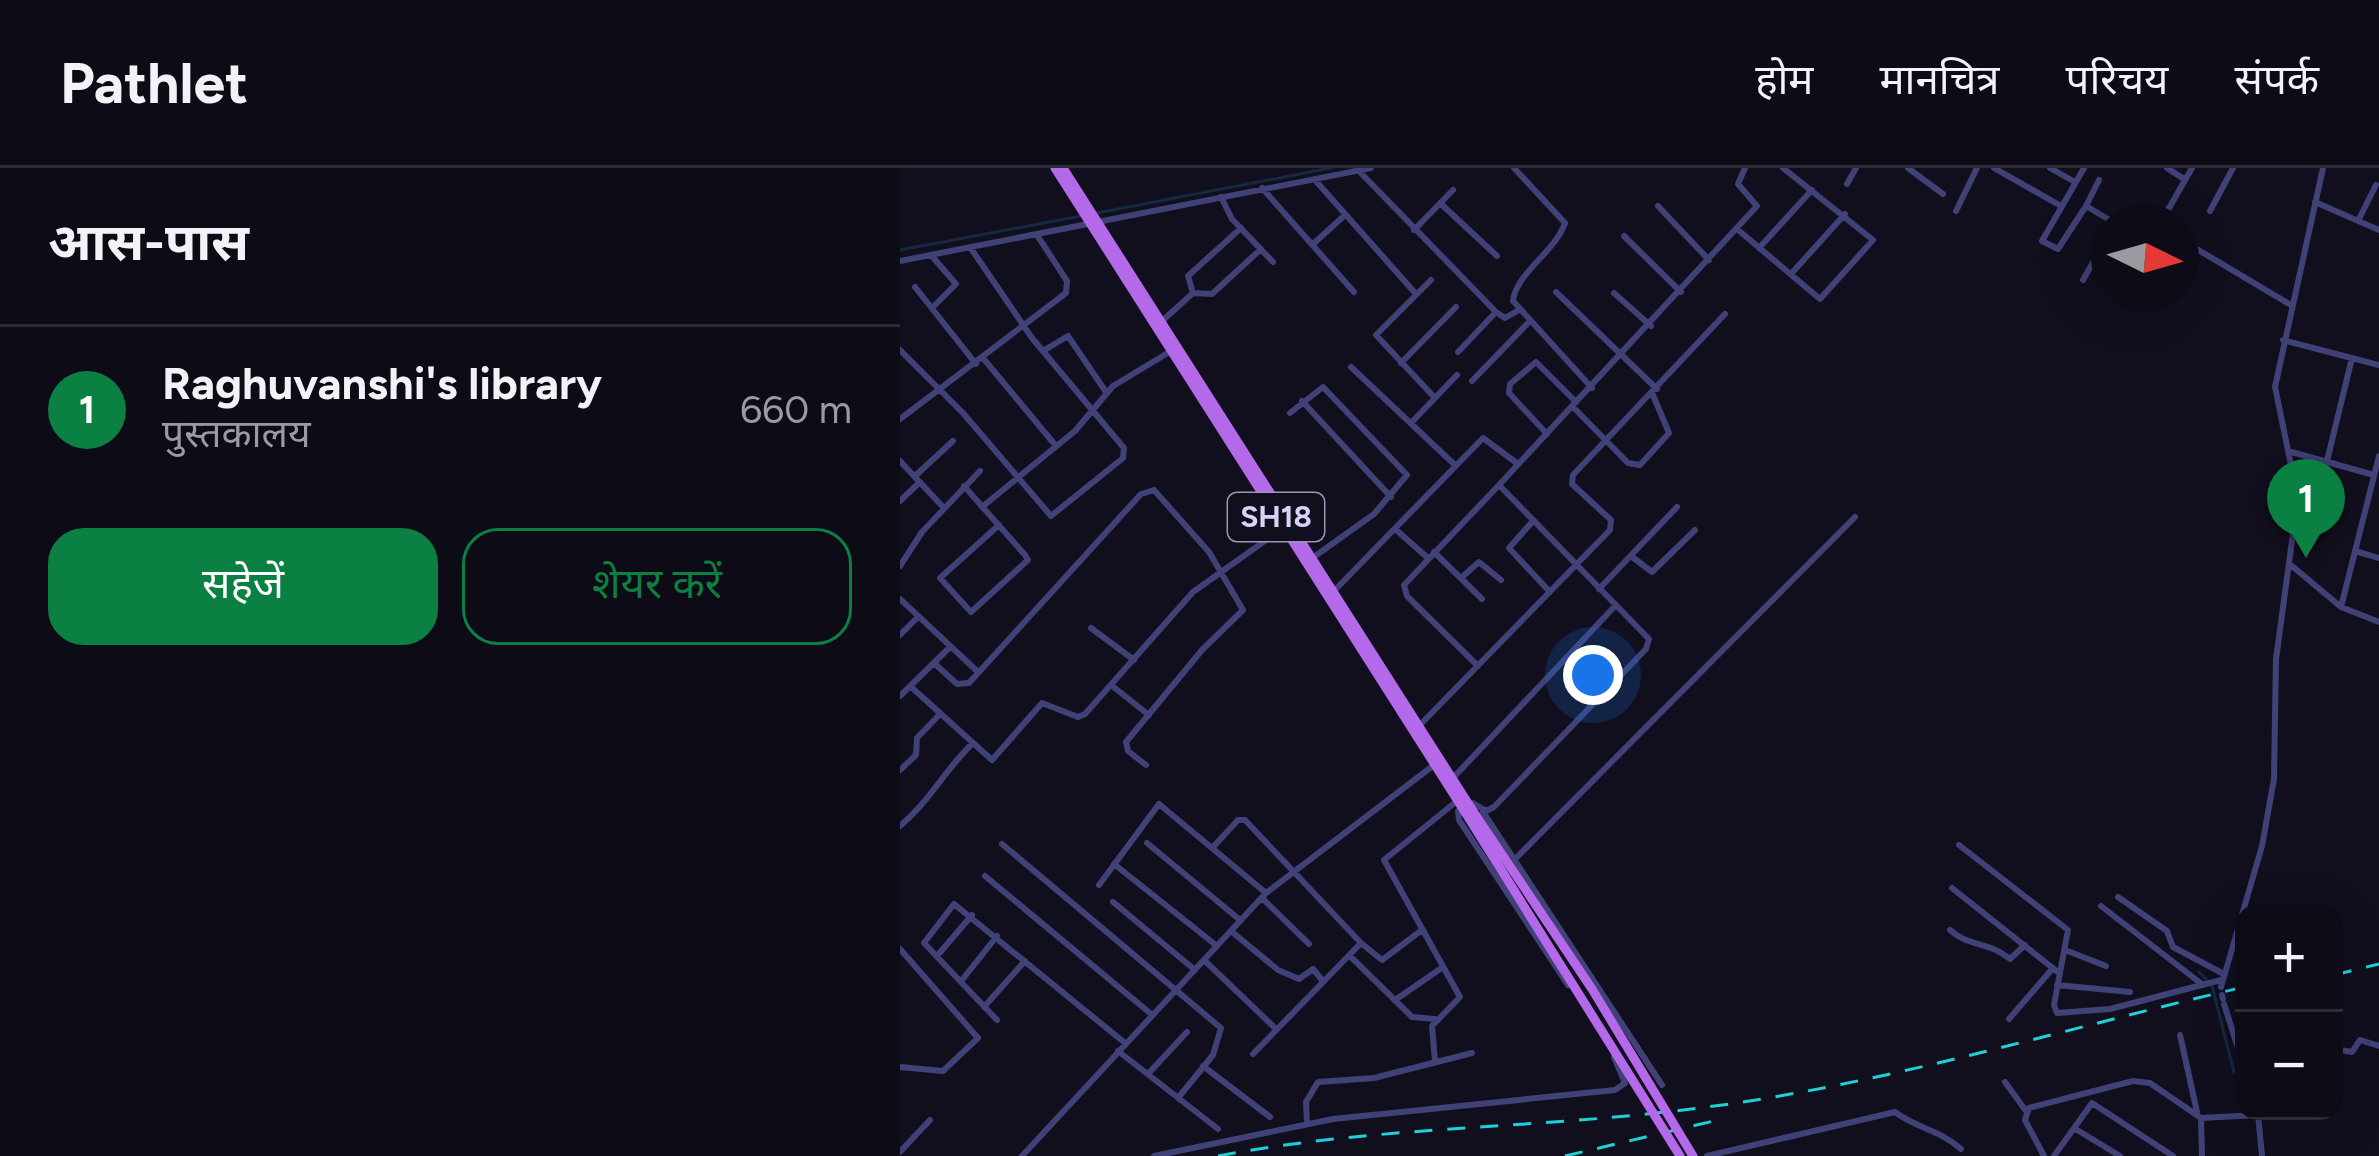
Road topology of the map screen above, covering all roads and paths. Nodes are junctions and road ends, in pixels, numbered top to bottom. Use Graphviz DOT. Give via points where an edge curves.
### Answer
graph roads {
  1 [pos="1059,168"];
  2 [pos="1372,168"];
  3 [pos="1514,168"];
  4 [pos="1745,168"];
  5 [pos="1783,168"];
  6 [pos="1856,168"];
  7 [pos="1908,168"];
  8 [pos="1965,168"];
  9 [pos="1994,168"];
  10 [pos="2050,168"];
  11 [pos="2084,168"];
  12 [pos="2167,168"];
  13 [pos="2192,168"];
  14 [pos="2233,168"];
  15 [pos="2323,168"];
  16 [pos="1359,171"];
  17 [pos="1976,171"];
  18 [pos="1315,179"];
  19 [pos="2186,179"];
  20 [pos="2099,180"];
  21 [pos="2075,182"];
  22 [pos="1846,184"];
  23 [pos="2376,185"];
  24 [pos="1262,188"];
  25 [pos="1453,190"];
  26 [pos="1812,190"];
  27 [pos="1942,194"];
  28 [pos="1221,197"];
  29 [pos="2314,202"];
  30 [pos="1440,203"];
  31 [pos="2171,204"];
  32 [pos="1658,206"];
  33 [pos="2061,206"];
  34 [pos="2086,206"];
  35 [pos="2091,209"];
  36 [pos="1956,211"];
  37 [pos="2210,211"];
  38 [pos="1845,214"];
  39 [pos="1346,215"];
  40 [pos="1091,218"];
  41 [pos="2358,220"];
  42 [pos="1241,228"];
  43 [pos="1414,230"];
  44 [pos="1737,230"];
  45 [pos="2379,230"];
  46 [pos="1036,235"];
  47 [pos="1624,236"];
  48 [pos="1312,245"];
  49 [pos="970,248"];
  50 [pos="1760,248"];
  51 [pos="1261,249"];
  52 [pos="2199,250"];
  53 [pos="930,255"];
  54 [pos="1497,256"];
  55 [pos="1709,260"];
  56 [pos="900,261"];
  57 [pos="1273,262"];
  58 [pos="2091,266"];
  59 [pos="1790,274"];
  60 [pos="1431,280"];
  61 [pos="2083,280"];
  62 [pos="915,287"];
  63 [pos="1354,292"];
  64 [pos="1556,292"];
  65 [pos="1682,292"];
  66 [pos="1193,293"];
  67 [pos="1614,293"];
  68 [pos="1416,294"];
  69 [pos="2291,304"];
  70 [pos="932,308"];
  71 [pos="1456,308"];
  72 [pos="1519,310"];
  73 [pos="1496,312"];
  74 [pos="1725,314"];
  75 [pos="1161,322"];
  76 [pos="1529,322"];
  77 [pos="1023,326"];
  78 [pos="1651,326"];
  79 [pos="2283,340"];
  80 [pos="900,350"];
  81 [pos="1043,351"];
  82 [pos="1171,351"];
  83 [pos="1458,352"];
  84 [pos="1622,356"];
  85 [pos="2352,358"];
  86 [pos="979,361"];
  87 [pos="1401,363"];
  88 [pos="2379,365"];
  89 [pos="1351,367"];
  90 [pos="1457,375"];
  91 [pos="1472,381"];
  92 [pos="1592,388"];
  93 [pos="940,391"];
  94 [pos="1655,391"];
  95 [pos="1106,392"];
  96 [pos="1435,398"];
  97 [pos="1302,401"];
  98 [pos="1575,405"];
  99 [pos="1093,411"];
  100 [pos="1290,412"];
  101 [pos="900,419"];
  102 [pos="1411,423"];
  103 [pos="1547,434"];
  104 [pos="953,441"];
  105 [pos="1605,442"];
  106 [pos="1056,446"];
  107 [pos="2288,451"];
  108 [pos="2379,456"];
  109 [pos="900,461"];
  110 [pos="2327,461"];
  111 [pos="1518,464"];
  112 [pos="1456,466"];
  113 [pos="980,471"];
  114 [pos="2374,475"];
  115 [pos="1017,476"];
  116 [pos="918,479"];
  117 [pos="1499,485"];
  118 [pos="964,486"];
  119 [pos="1391,497"];
  120 [pos="900,502"];
  121 [pos="982,507"];
  122 [pos="1677,507"];
  123 [pos="944,508"];
  124 [pos="1855,518"];
  125 [pos="1533,521"];
  126 [pos="999,526"];
  127 [pos="1283,528"];
  128 [pos="1395,529"];
  129 [pos="1695,530"];
  130 [pos="2355,551"];
  131 [pos="1431,555"];
  132 [pos="1631,556"];
  133 [pos="2379,558"];
  134 [pos="1311,559"];
  135 [pos="2291,565"];
  136 [pos="900,566"];
  137 [pos="1576,567"];
  138 [pos="1220,569"];
  139 [pos="1461,578"];
  140 [pos="1502,580"];
  141 [pos="1598,589"];
  142 [pos="1550,592"];
  143 [pos="1332,593"];
  144 [pos="900,599"];
  145 [pos="1482,599"];
  146 [pos="1615,606"];
  147 [pos="2342,607"];
  148 [pos="918,617"];
  149 [pos="2379,622"];
  150 [pos="1091,628"];
  151 [pos="900,635"];
  152 [pos="950,647"];
  153 [pos="1134,660"];
  154 [pos="934,663"];
  155 [pos="1478,666"];
  156 [pos="978,672"];
  157 [pos="1111,685"];
  158 [pos="910,686"];
  159 [pos="900,695"];
  160 [pos="940,714"];
  161 [pos="1149,715"];
  162 [pos="1418,727"];
  163 [pos="971,745"];
  164 [pos="1146,765"];
  165 [pos="1434,765"];
  166 [pos="900,770"];
  167 [pos="1451,779"];
  168 [pos="1467,807"];
  169 [pos="900,826"];
  170 [pos="1148,843"];
  171 [pos="1002,844"];
  172 [pos="1215,845"];
  173 [pos="1959,845"];
  174 [pos="1515,860"];
  175 [pos="1114,864"];
  176 [pos="1295,868"];
  177 [pos="985,876"];
  178 [pos="1100,885"];
  179 [pos="1952,888"];
  180 [pos="1264,895"];
  181 [pos="2118,897"];
  182 [pos="1113,902"];
  183 [pos="2101,906"];
  184 [pos="972,915"];
  185 [pos="1240,920"];
  186 [pos="1422,930"];
  187 [pos="1950,930"];
  188 [pos="1231,931"];
  189 [pos="997,936"];
  190 [pos="1361,943"];
  191 [pos="1309,944"];
  192 [pos="2025,945"];
  193 [pos="1217,946"];
  194 [pos="900,949"];
  195 [pos="2065,950"];
  196 [pos="937,956"];
  197 [pos="1350,956"];
  198 [pos="1204,960"];
  199 [pos="1025,961"];
  200 [pos="2106,966"];
  201 [pos="1443,967"];
  202 [pos="1195,970"];
  203 [pos="2056,970"];
  204 [pos="1322,980"];
  205 [pos="961,981"];
  206 [pos="2203,985"];
  207 [pos="2057,986"];
  208 [pos="1177,989"];
  209 [pos="2222,990"];
  210 [pos="2130,992"];
  211 [pos="1398,998"];
  212 [pos="984,1007"];
  213 [pos="1151,1014"];
  214 [pos="1435,1019"];
  215 [pos="2009,1019"];
  216 [pos="997,1020"];
  217 [pos="1276,1029"];
  218 [pos="1187,1032"];
  219 [pos="2234,1034"];
  220 [pos="2180,1035"];
  221 [pos="2235,1037"];
  222 [pos="1125,1042"];
  223 [pos="2379,1046"];
  224 [pos="2343,1050"];
  225 [pos="1118,1051"];
  226 [pos="1472,1053"];
  227 [pos="1253,1054"];
  228 [pos="1436,1061"];
  229 [pos="1203,1066"];
  230 [pos="900,1067"];
  231 [pos="1148,1074"];
  232 [pos="2005,1082"];
  233 [pos="1662,1085"];
  234 [pos="1178,1098"];
  235 [pos="2026,1111"];
  236 [pos="2235,1114"];
  237 [pos="2199,1116"];
  238 [pos="1270,1117"];
  239 [pos="930,1120"];
  240 [pos="2259,1120"];
  241 [pos="1307,1124"];
  242 [pos="2074,1128"];
  243 [pos="1218,1129"];
  244 [pos="1961,1149"];
  245 [pos="900,1152"];
  246 [pos="1022,1156"];
  247 [pos="1154,1156"];
  248 [pos="1680,1156"];
  249 [pos="1693,1156"];
  250 [pos="1706,1156"];
  251 [pos="2044,1156"];
  252 [pos="2054,1156"];
  253 [pos="2120,1156"];
  254 [pos="2173,1156"];
  255 [pos="2202,1156"];
  256 [pos="2262,1156"];
  1 -- 40 [label="main road, SH18"];
  2 -- 16 [label="street"];
  3 -- 72 [label="street" via="1565,223 1551,252 1515,287"];
  4 -- 44 [label="street" via="1738,184 1758,203"];
  5 -- 26 [label="street"];
  6 -- 22 [label="street"];
  7 -- 27 [label="street"];
  8 -- 17 [label="street"];
  9 -- 33 [label="street"];
  10 -- 21 [label="street"];
  11 -- 21 [label="street"];
  12 -- 19 [label="street"];
  13 -- 19 [label="street"];
  14 -- 37 [label="street"];
  15 -- 29 [label="street"];
  16 -- 18 [label="street"];
  16 -- 43 [label="street"];
  17 -- 36 [label="street"];
  18 -- 24 [label="street"];
  18 -- 39 [label="street"];
  19 -- 31 [label="street"];
  20 -- 34 [label="street"];
  21 -- 33 [label="street"];
  23 -- 41 [label="street"];
  24 -- 28 [label="street"];
  24 -- 48 [label="street"];
  25 -- 30 [label="street"];
  26 -- 38 [label="street"];
  26 -- 50 [label="street"];
  28 -- 40 [label="street"];
  28 -- 42 [label="street"];
  29 -- 41 [label="street"];
  29 -- 69 [label="street"];
  30 -- 43 [label="street"];
  30 -- 54 [label="street"];
  32 -- 55 [label="street"];
  33 -- 34 [label="street" via="2042,239 2056,250"];
  34 -- 35 [label="street"];
  38 -- 59 [label="street"];
  38 -- 59 [label="street" via="1874,238 1822,298"];
  39 -- 48 [label="street"];
  39 -- 68 [label="street"];
  40 -- 46 [label="street"];
  40 -- 75 [label="main road, SH18"];
  40 -- 82 [label="main road, SH18"];
  41 -- 45 [label="street"];
  42 -- 51 [label="street"];
  42 -- 66 [label="street" via="1188,276"];
  43 -- 73 [label="street"];
  44 -- 50 [label="street"];
  44 -- 55 [label="street"];
  46 -- 49 [label="street"];
  46 -- 77 [label="street" via="1068,289"];
  47 -- 65 [label="street"];
  48 -- 63 [label="street"];
  49 -- 53 [label="street"];
  49 -- 77 [label="street"];
  50 -- 59 [label="street"];
  51 -- 57 [label="street"];
  51 -- 66 [label="street" via="1212,294"];
  52 -- 69 [label="street"];
  53 -- 56 [label="street"];
  53 -- 70 [label="street" via="956,284"];
  55 -- 65 [label="street"];
  58 -- 61 [label="street"];
  60 -- 68 [label="street"];
  62 -- 70 [label="street"];
  64 -- 84 [label="street"];
  65 -- 78 [label="street"];
  66 -- 75 [label="street"];
  67 -- 78 [label="street"];
  68 -- 87 [label="street" via="1376,335"];
  69 -- 79 [label="street"];
  70 -- 86 [label="street"];
  71 -- 87 [label="street"];
  72 -- 73 [label="street" via="1505,318"];
  72 -- 76 [label="street"];
  73 -- 83 [label="street"];
  74 -- 94 [label="street"];
  75 -- 134 [label="main road, SH18"];
  76 -- 91 [label="street"];
  76 -- 92 [label="street"];
  77 -- 81 [label="street"];
  77 -- 86 [label="street"];
  78 -- 84 [label="street"];
  79 -- 85 [label="street"];
  79 -- 107 [label="street" via="2275,387"];
  80 -- 93 [label="street"];
  81 -- 95 [label="street" via="1069,336"];
  81 -- 99 [label="street"];
  82 -- 95 [label="street"];
  82 -- 127 [label="main road, SH18"];
  84 -- 92 [label="street"];
  84 -- 94 [label="street"];
  85 -- 88 [label="street"];
  85 -- 110 [label="street"];
  86 -- 93 [label="street"];
  86 -- 106 [label="street"];
  87 -- 96 [label="street"];
  89 -- 102 [label="street"];
  90 -- 96 [label="street"];
  92 -- 98 [label="street"];
  93 -- 101 [label="street"];
  93 -- 115 [label="street"];
  94 -- 105 [label="street"];
  94 -- 105 [label="street" via="1669,433 1645,462 1634,466"];
  95 -- 99 [label="street"];
  96 -- 102 [label="street"];
  97 -- 100 [label="street"];
  97 -- 119 [label="street"];
  97 -- 119 [label="street" via="1327,389 1405,472"];
  98 -- 103 [label="street"];
  98 -- 103 [label="street" via="1530,363 1508,390"];
  98 -- 105 [label="street"];
  99 -- 106 [label="street"];
  99 -- 115 [label="street" via="1125,455 1091,486 1051,516"];
  102 -- 112 [label="street"];
  103 -- 111 [label="street"];
  104 -- 116 [label="street"];
  105 -- 137 [label="street" via="1571,479 1612,527"];
  106 -- 115 [label="street"];
  107 -- 110 [label="street"];
  107 -- 135 [label="street"];
  108 -- 114 [label="street"];
  109 -- 116 [label="street"];
  110 -- 114 [label="street"];
  111 -- 112 [label="street" via="1488,437"];
  111 -- 117 [label="street"];
  112 -- 128 [label="street"];
  113 -- 118 [label="street"];
  114 -- 130 [label="street"];
  115 -- 121 [label="street"];
  116 -- 120 [label="street"];
  116 -- 123 [label="street"];
  117 -- 125 [label="street"];
  117 -- 131 [label="street"];
  118 -- 121 [label="street"];
  118 -- 123 [label="street"];
  119 -- 134 [label="street"];
  121 -- 126 [label="street"];
  122 -- 132 [label="street"];
  123 -- 136 [label="street"];
  124 -- 174 [label="street"];
  125 -- 137 [label="street"];
  125 -- 142 [label="street" via="1509,548"];
  126 -- 126 [label="street" via="940,578 971,612 1028,560"];
  127 -- 138 [label="street"];
  127 -- 165 [label="main road, SH18"];
  128 -- 131 [label="street"];
  128 -- 143 [label="street"];
  129 -- 132 [label="street" via="1652,572"];
  130 -- 133 [label="street"];
  130 -- 147 [label="street"];
  131 -- 139 [label="street"];
  131 -- 155 [label="street" via="1404,591"];
  132 -- 141 [label="street"];
  134 -- 143 [label="main road, SH18"];
  135 -- 147 [label="street"];
  135 -- 209 [label="street" via="2276,659 2270,808"];
  137 -- 141 [label="street"];
  137 -- 142 [label="street"];
  138 -- 153 [label="street"];
  138 -- 156 [label="street" via="1160,494 1147,490"];
  138 -- 161 [label="street" via="1243,613"];
  139 -- 140 [label="street" via="1479,562"];
  139 -- 145 [label="street"];
  141 -- 146 [label="street"];
  142 -- 155 [label="street"];
  143 -- 162 [label="main road, SH18"];
  144 -- 148 [label="street"];
  146 -- 167 [label="street"];
  146 -- 168 [label="street" via="1647,635 1646,649 1490,809"];
  147 -- 149 [label="street"];
  148 -- 151 [label="street"];
  148 -- 152 [label="street"];
  150 -- 153 [label="street"];
  152 -- 154 [label="street"];
  152 -- 156 [label="street"];
  153 -- 157 [label="street"];
  154 -- 156 [label="street" via="961,686"];
  154 -- 158 [label="street"];
  155 -- 162 [label="street"];
  157 -- 161 [label="street"];
  157 -- 163 [label="street" via="1082,717 1037,705 992,760"];
  158 -- 159 [label="street"];
  158 -- 160 [label="street"];
  160 -- 163 [label="street"];
  160 -- 166 [label="street"];
  161 -- 164 [label="street" via="1125,745"];
  162 -- 167 [label="main road, SH18"];
  163 -- 169 [label="street" via="946,769 931,800"];
  165 -- 168 [label="main road, SH18"];
  165 -- 176 [label="street"];
  167 -- 168 [label="main road, SH18"];
  168 -- 174 [label="street"];
  168 -- 186 [label="street" via="1384,860"];
  168 -- 241 [label="street" via="1459,820 1625,1083"];
  168 -- 248 [label="main road, SH18, bridge"];
  168 -- 249 [label="main road, SH18, bridge"];
  170 -- 185 [label="street"];
  171 -- 208 [label="street"];
  172 -- 175 [label="street" via="1159,804"];
  172 -- 176 [label="street" via="1241,818"];
  172 -- 180 [label="street"];
  173 -- 195 [label="street" via="2068,930"];
  174 -- 233 [label="street"];
  175 -- 178 [label="street"];
  175 -- 193 [label="street"];
  176 -- 180 [label="street"];
  176 -- 190 [label="street"];
  177 -- 213 [label="street"];
  179 -- 192 [label="street"];
  180 -- 185 [label="street"];
  180 -- 191 [label="street"];
  181 -- 209 [label="street" via="2168,931 2173,947"];
  182 -- 202 [label="street"];
  183 -- 206 [label="street"];
  184 -- 189 [label="street"];
  184 -- 196 [label="street"];
  184 -- 196 [label="street" via="951,905 924,939"];
  185 -- 188 [label="street"];
  186 -- 190 [label="street" via="1382,960"];
  186 -- 201 [label="street"];
  187 -- 192 [label="street" via="2012,959"];
  188 -- 193 [label="street"];
  188 -- 204 [label="street" via="1278,970 1299,980 1313,970"];
  189 -- 199 [label="street"];
  189 -- 205 [label="street"];
  190 -- 197 [label="street"];
  192 -- 203 [label="street"];
  193 -- 198 [label="street"];
  194 -- 230 [label="street" via="978,1037 943,1071"];
  195 -- 200 [label="street"];
  195 -- 203 [label="street"];
  196 -- 205 [label="street"];
  197 -- 204 [label="street"];
  197 -- 211 [label="street"];
  198 -- 202 [label="street"];
  198 -- 217 [label="street"];
  199 -- 212 [label="street"];
  199 -- 222 [label="street"];
  201 -- 211 [label="street"];
  201 -- 214 [label="street" via="1461,999"];
  202 -- 208 [label="street"];
  203 -- 207 [label="street"];
  203 -- 215 [label="street"];
  204 -- 217 [label="street"];
  205 -- 212 [label="street"];
  206 -- 207 [label="street" via="2076,1014 2055,1011"];
  206 -- 209 [label="street"];
  207 -- 210 [label="street"];
  208 -- 213 [label="street"];
  208 -- 229 [label="street" via="1222,1030"];
  209 -- 219 [label="street"];
  211 -- 214 [label="street" via="1416,1020"];
  212 -- 216 [label="street"];
  213 -- 222 [label="street"];
  214 -- 228 [label="street"];
  217 -- 227 [label="street"];
  218 -- 231 [label="street"];
  219 -- 221 [label="street"];
  220 -- 237 [label="street"];
  222 -- 225 [label="street"];
  223 -- 224 [label="street" via="2360,1040 2352,1052"];
  225 -- 231 [label="street"];
  225 -- 246 [label="street"];
  226 -- 228 [label="street"];
  228 -- 241 [label="street" via="1318,1082 1306,1102"];
  229 -- 234 [label="street"];
  229 -- 238 [label="street"];
  231 -- 234 [label="street"];
  232 -- 235 [label="street"];
  234 -- 243 [label="street"];
  235 -- 237 [label="street" via="2144,1080"];
  235 -- 251 [label="street"];
  236 -- 237 [label="street"];
  237 -- 255 [label="street"];
  239 -- 245 [label="street"];
  240 -- 256 [label="street"];
  241 -- 247 [label="street"];
  242 -- 252 [label="street"];
  242 -- 253 [label="street"];
  242 -- 254 [label="street" via="2093,1103"];
  244 -- 250 [label="street" via="1895,1112"];
}
